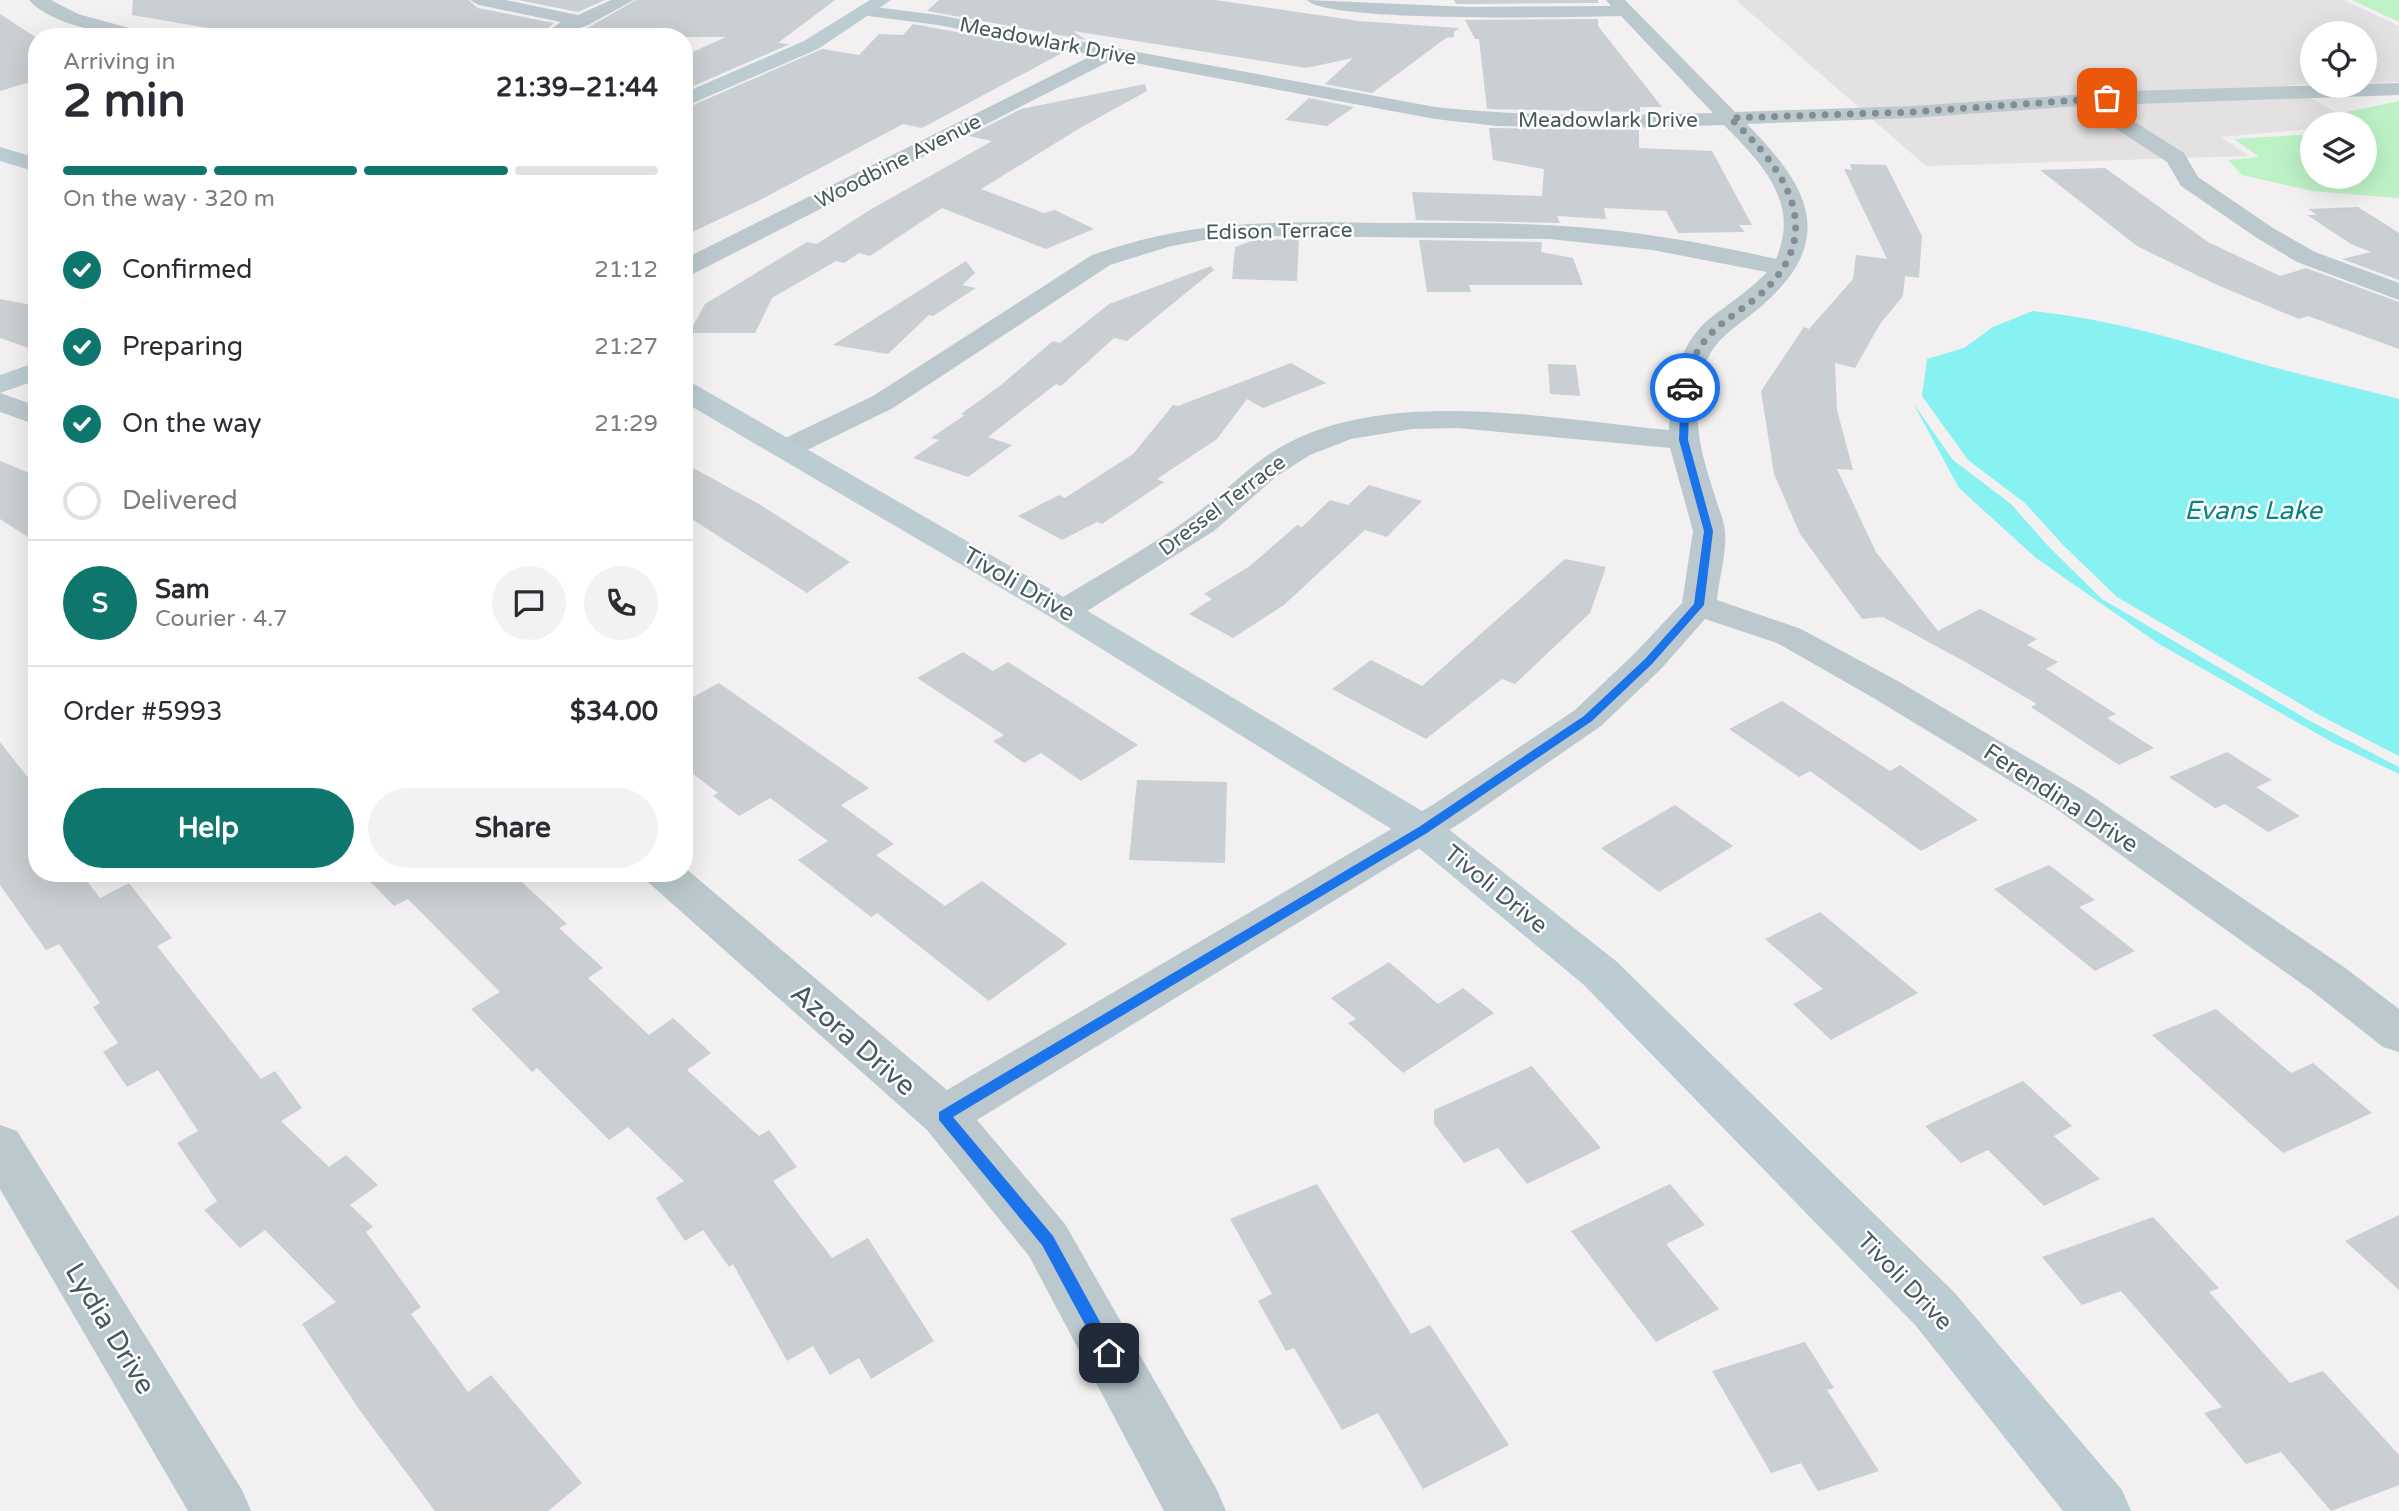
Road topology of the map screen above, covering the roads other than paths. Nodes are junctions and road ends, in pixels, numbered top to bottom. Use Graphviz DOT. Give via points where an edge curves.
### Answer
graph roads {
  1 [pos="38,0"];
  2 [pos="479,0"];
  3 [pos="625,0"];
  4 [pos="1316,0"];
  5 [pos="875,5"];
  6 [pos="1620,6"];
  7 [pos="582,21"];
  8 [pos="106,28"];
  9 [pos="564,28"];
  10 [pos="1111,53"];
  11 [pos="2399,89"];
  12 [pos="2399,96"];
  13 [pos="693,98"];
  14 [pos="2083,111"];
  15 [pos="2200,116"];
  16 [pos="2160,118"];
  17 [pos="2120,120"];
  18 [pos="1735,123"];
  19 [pos="2028,125"];
  20 [pos="0,154"];
  21 [pos="28,162"];
  22 [pos="693,264"];
  23 [pos="1784,268"];
  24 [pos="2399,292"];
  25 [pos="28,374"];
  26 [pos="0,385"];
  27 [pos="693,395"];
  28 [pos="0,402"];
  29 [pos="28,413"];
  30 [pos="1683,440"];
  31 [pos="786,449"];
  32 [pos="1699,605"];
  33 [pos="1064,611"];
  34 [pos="1423,830"];
  35 [pos="674,882"];
  36 [pos="2399,1034"];
  37 [pos="944,1116"];
  38 [pos="0,1145"];
  39 [pos="221,1511"];
  40 [pos="1196,1511"];
  41 [pos="2101,1511"];
  1 -- 8 [label="street" via="72,19"];
  2 -- 7 [label="street"];
  3 -- 7 [label="street"];
  4 -- 6 [label="street" via="1370,9 1475,15"];
  5 -- 10 [label="street, Meadowlark Drive"];
  5 -- 13 [label="street" via="811,45"];
  6 -- 18 [label="street"];
  7 -- 9 [label="street"];
  10 -- 18 [label="street, Meadowlark Drive" via="1435,113 1497,120"];
  10 -- 22 [label="street, Woodbine Avenue"];
  11 -- 14 [label="street, Meadowlark Drive"];
  12 -- 15 [label="street" via="2322,111"];
  14 -- 17 [label="street"];
  14 -- 18 [label="street, Meadowlark Drive" via="1912,112"];
  16 -- 17 [label="street"];
  17 -- 24 [label="street" via="2176,158 2189,181 2265,233 2306,257"];
  18 -- 19 [label="street, Meadowlark Drive" via="1930,130"];
  18 -- 23 [label="street" via="1769,159 1789,191 1796,220 1795,243"];
  20 -- 21 [label="street"];
  23 -- 30 [label="street" via="1757,297 1715,328 1696,354 1685,391"];
  23 -- 31 [label="street, Edison Terrace" via="1681,246 1551,233 1240,228 1178,235 1101,260 883,402"];
  25 -- 26 [label="street"];
  27 -- 31 [label="street, Tivoli Drive"];
  28 -- 29 [label="street"];
  30 -- 32 [label="street" via="1709,531"];
  30 -- 33 [label="street, Dressel Terrace" via="1458,419 1344,431 1299,449 1266,470 1203,524"];
  31 -- 33 [label="street, Tivoli Drive"];
  32 -- 34 [label="street" via="1588,719"];
  32 -- 36 [label="street, Ferendina Drive" via="1789,636 2069,799 2328,979"];
  33 -- 34 [label="street, Tivoli Drive"];
  34 -- 37 [label="street"];
  34 -- 41 [label="street, Tivoli Drive" via="1600,973 1935,1309"];
  35 -- 37 [label="street, Azora Drive"];
  37 -- 40 [label="street, Azora Drive" via="1047,1240"];
  38 -- 39 [label="street, Lydia Drive"];
}
